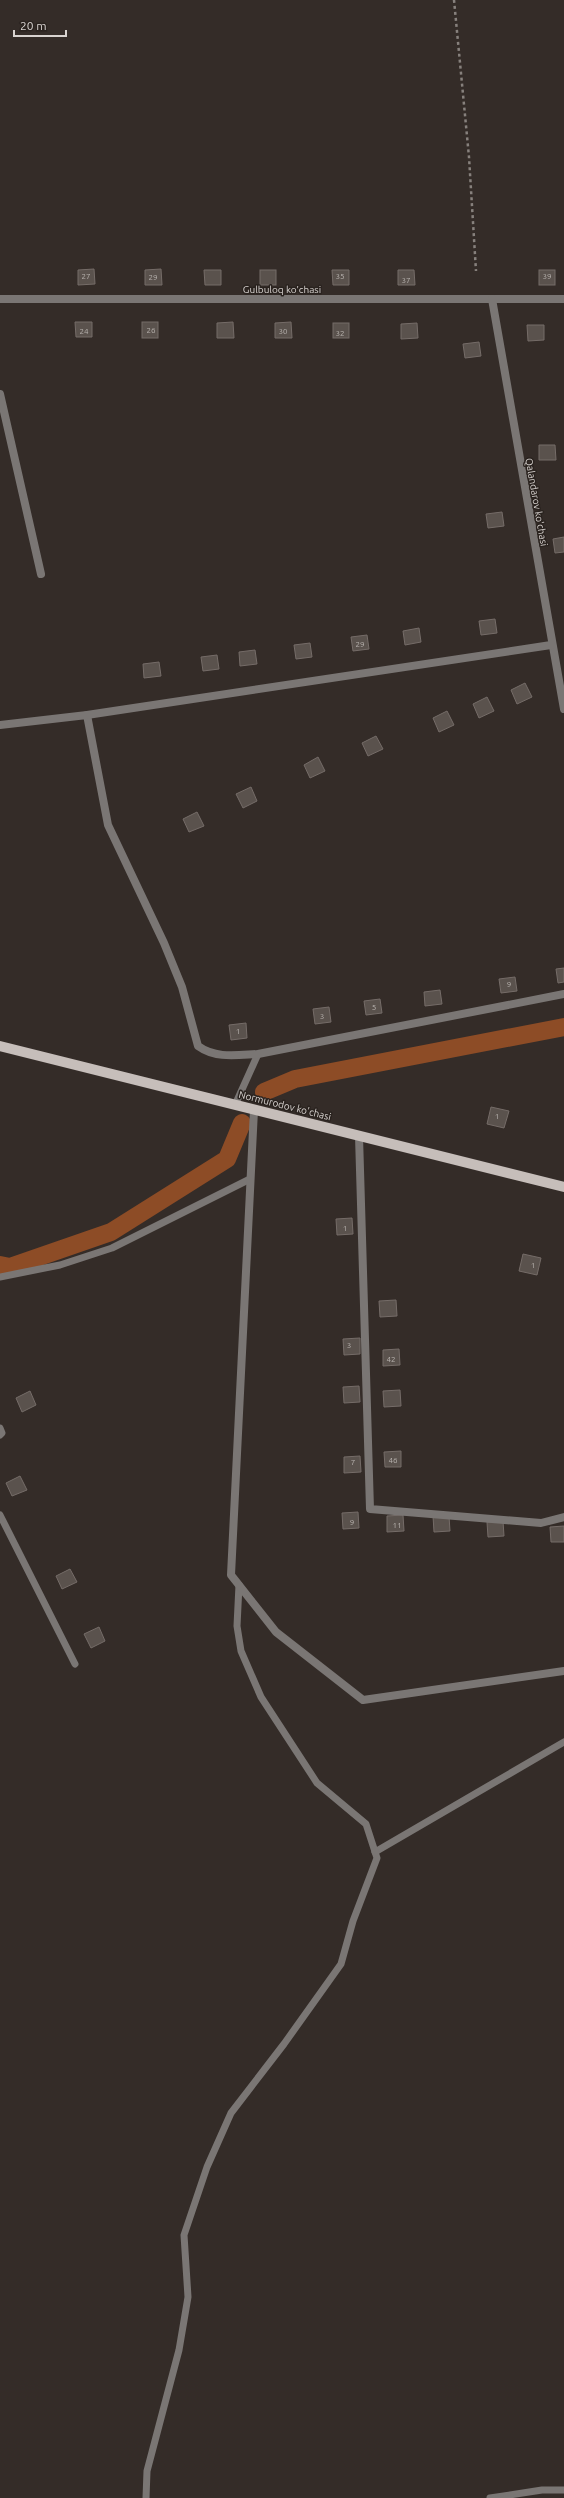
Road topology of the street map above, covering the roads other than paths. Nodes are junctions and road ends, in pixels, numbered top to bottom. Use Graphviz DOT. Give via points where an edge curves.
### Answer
graph roads {
  1 [pos="0,299"];
  2 [pos="492,299"];
  3 [pos="564,299"];
  4 [pos="0,394"];
  5 [pos="41,574"];
  6 [pos="551,645"];
  7 [pos="562,680"];
  8 [pos="564,709"];
  9 [pos="87,715"];
  10 [pos="0,725"];
  11 [pos="564,994"];
  12 [pos="0,1046"];
  13 [pos="258,1054"];
  14 [pos="235,1105"];
  15 [pos="254,1110"];
  16 [pos="359,1136"];
  17 [pos="250,1179"];
  18 [pos="564,1187"];
  19 [pos="0,1277"];
  20 [pos="0,1428"];
  21 [pos="0,1435"];
  22 [pos="0,1515"];
  23 [pos="564,1517"];
  24 [pos="239,1585"];
  25 [pos="75,1664"];
  26 [pos="564,1671"];
  27 [pos="564,1742"];
  28 [pos="375,1852"];
  29 [pos="564,2490"];
  30 [pos="146,2498"];
  31 [pos="490,2498"];
  1 -- 2 [label="street, Gulbuloq ko'chasi"];
  2 -- 3 [label="street, Gulbuloq ko'chasi"];
  2 -- 6 [label="street, Qalandarov ko'chasi"];
  4 -- 5 [label="street"];
  6 -- 7 [label="street, Qalandarov ko'chasi"];
  6 -- 9 [label="street"];
  7 -- 8 [label="street, Qalandarov ko'chasi"];
  9 -- 10 [label="street"];
  9 -- 13 [label="street" via="108,825 164,943 182,988 198,1046 224,1056"];
  11 -- 13 [label="street"];
  12 -- 14 [label="main road, Normurodov ko'chasi"];
  13 -- 14 [label="lane"];
  14 -- 15 [label="main road, Normurodov ko'chasi"];
  15 -- 16 [label="main road, Normurodov ko'chasi"];
  15 -- 17 [label="street"];
  16 -- 18 [label="main road, Normurodov ko'chasi"];
  16 -- 23 [label="street" via="370,1509 541,1523"];
  17 -- 19 [label="lane" via="112,1248 60,1265"];
  17 -- 24 [label="street" via="232,1575"];
  20 -- 21 [label="lane"];
  22 -- 25 [label="lane"];
  24 -- 26 [label="street" via="276,1632 363,1700"];
  24 -- 28 [label="lane" via="237,1626 242,1651 261,1697 317,1783 366,1824"];
  27 -- 28 [label="lane"];
  28 -- 30 [label="lane" via="377,1858 353,1920 341,1964 231,2113 207,2167 184,2235 188,2296 179,2350 147,2471"];
  29 -- 31 [label="lane" via="542,2490"];
}
